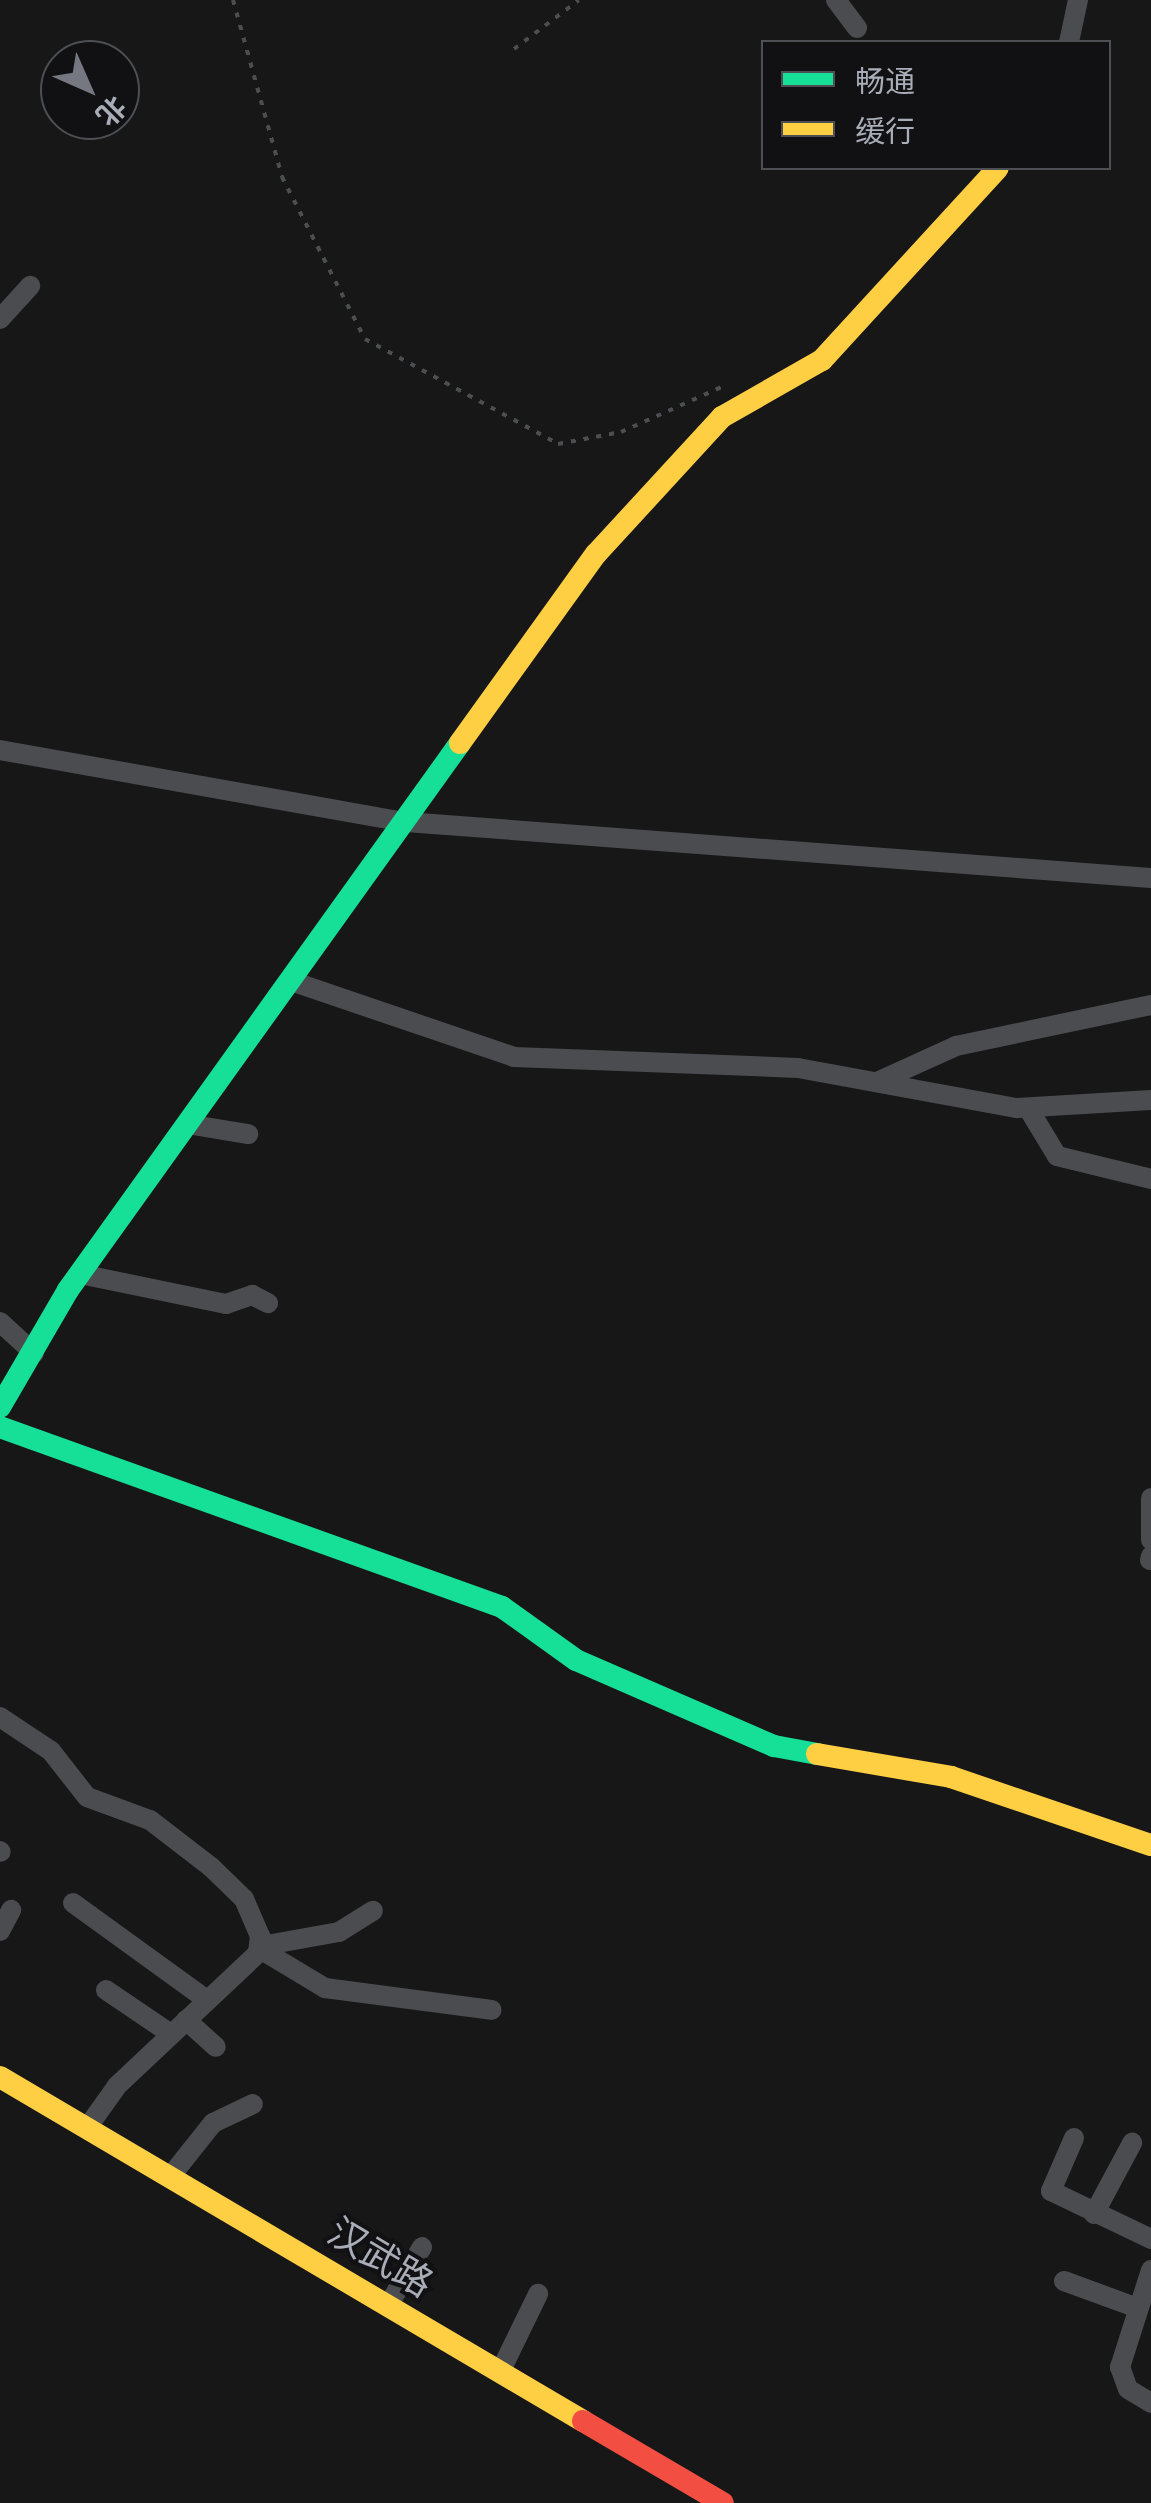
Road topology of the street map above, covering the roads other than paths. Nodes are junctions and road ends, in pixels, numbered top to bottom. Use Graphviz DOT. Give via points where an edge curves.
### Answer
graph roads {
  1 [pos="836,0"];
  2 [pos="1078,0"];
  3 [pos="856,28"];
  4 [pos="1070,40"];
  5 [pos="996,170"];
  6 [pos="30,286"];
  7 [pos="0,319"];
  8 [pos="0,750"];
  9 [pos="406,822"];
  10 [pos="1151,878"];
  11 [pos="294,982"];
  12 [pos="1151,1005"];
  13 [pos="877,1082"];
  14 [pos="1151,1100"];
  15 [pos="1028,1108"];
  16 [pos="193,1126"];
  17 [pos="248,1134"];
  18 [pos="1151,1179"];
  19 [pos="80,1274"];
  20 [pos="268,1303"];
  21 [pos="0,1322"];
  22 [pos="34,1353"];
  23 [pos="0,1407"];
  24 [pos="0,1428"];
  25 [pos="1151,1498"];
  26 [pos="1151,1540"];
  27 [pos="0,1716"];
  28 [pos="1151,1845"];
  29 [pos="73,1903"];
  30 [pos="11,1910"];
  31 [pos="372,1911"];
  32 [pos="0,1931"];
  33 [pos="261,1948"];
  34 [pos="106,1990"];
  35 [pos="208,2000"];
  36 [pos="492,2010"];
  37 [pos="178,2027"];
  38 [pos="216,2048"];
  39 [pos="0,2076"];
  40 [pos="254,2104"];
  41 [pos="87,2128"];
  42 [pos="1074,2138"];
  43 [pos="1132,2143"];
  44 [pos="170,2177"];
  45 [pos="1094,2214"];
  46 [pos="1151,2238"];
  47 [pos="422,2247"];
  48 [pos="1151,2270"];
  49 [pos="1064,2280"];
  50 [pos="538,2294"];
  51 [pos="388,2306"];
  52 [pos="1135,2307"];
  53 [pos="500,2372"];
  54 [pos="1151,2403"];
  55 [pos="723,2503"];
  1 -- 3 [label="street"];
  2 -- 4 [label="street"];
  5 -- 9 [label="street" via="822,360 722,417 632,512"];
  6 -- 7 [label="street"];
  8 -- 9 [label="street"];
  9 -- 10 [label="street"];
  9 -- 11 [label="street"];
  11 -- 13 [label="street" via="514,1058 700,1058"];
  11 -- 16 [label="street"];
  12 -- 13 [label="street" via="956,1046"];
  13 -- 15 [label="street"];
  14 -- 15 [label="street"];
  15 -- 18 [label="street" via="1058,1156"];
  16 -- 17 [label="street"];
  16 -- 19 [label="street"];
  19 -- 20 [label="street" via="226,1304 252,1294"];
  19 -- 22 [label="street"];
  21 -- 22 [label="street"];
  22 -- 23 [label="street"];
  24 -- 28 [label="street" via="502,1606 576,1660 774,1746 950,1777"];
  25 -- 26 [label="street"];
  27 -- 33 [label="street" via="51,1751 87,1797 150,1820 211,1867 244,1898"];
  29 -- 35 [label="street"];
  30 -- 32 [label="street"];
  31 -- 33 [label="street" via="339,1932"];
  33 -- 35 [label="street"];
  33 -- 36 [label="street" via="325,1988"];
  34 -- 37 [label="street"];
  35 -- 37 [label="street"];
  37 -- 38 [label="street"];
  37 -- 41 [label="street"];
  39 -- 41 [label="street, 汉武路"];
  40 -- 44 [label="street" via="214,2123"];
  41 -- 44 [label="street, 汉武路"];
  42 -- 45 [label="street" via="1051,2190"];
  43 -- 45 [label="street"];
  44 -- 51 [label="street, 汉武路"];
  45 -- 46 [label="street"];
  47 -- 51 [label="street"];
  48 -- 52 [label="street"];
  49 -- 52 [label="street"];
  50 -- 53 [label="street"];
  51 -- 53 [label="street, 汉武路"];
  52 -- 54 [label="street" via="1120,2367 1132,2395"];
  53 -- 55 [label="street, 汉武路"];
}
